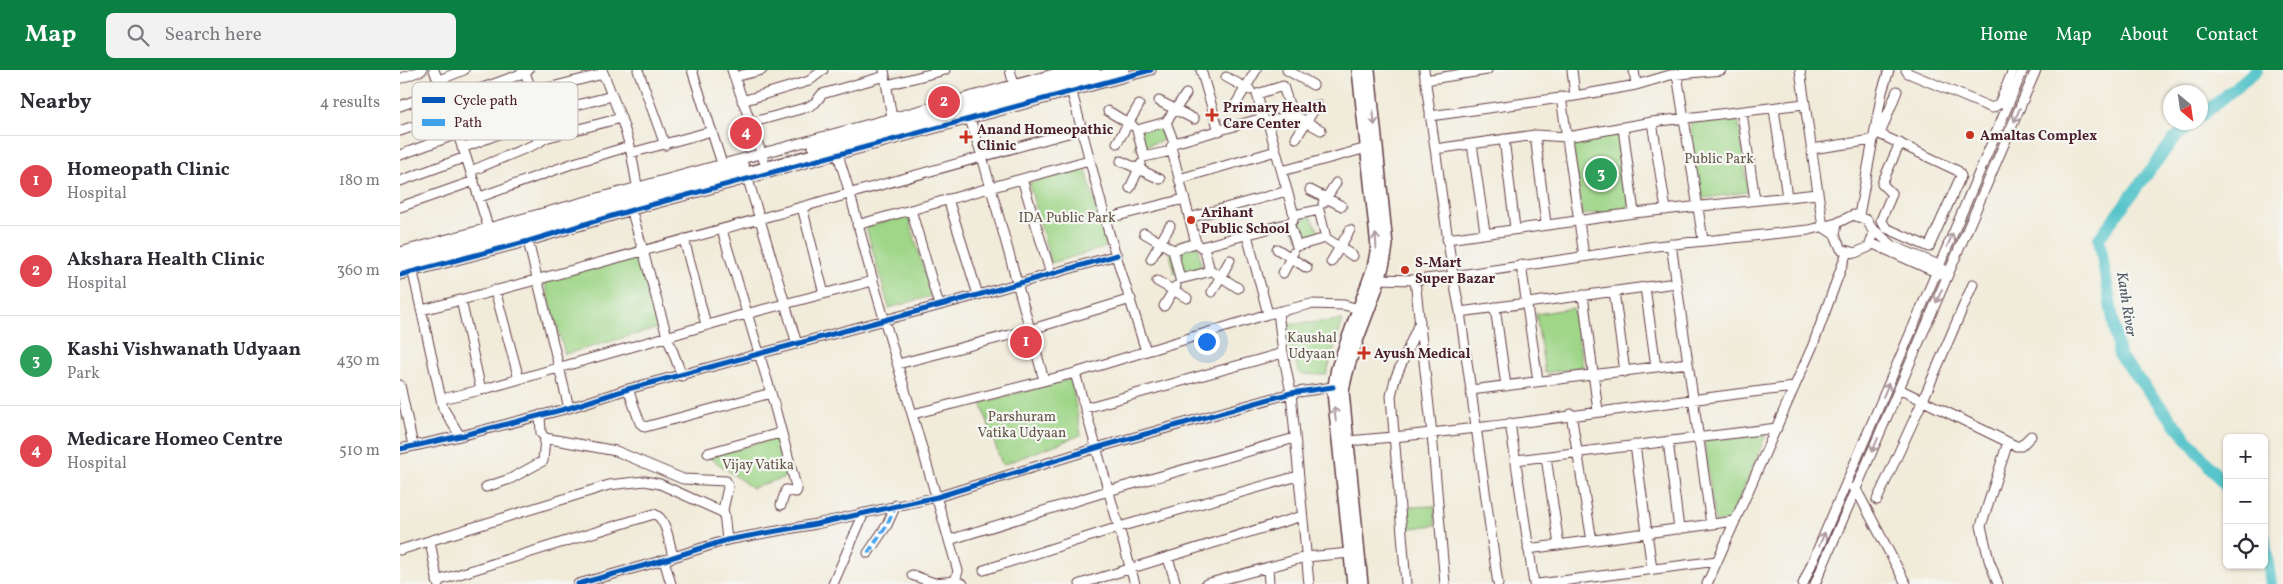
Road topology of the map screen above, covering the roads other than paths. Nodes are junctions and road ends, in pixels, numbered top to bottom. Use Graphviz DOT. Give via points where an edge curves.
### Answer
graph roads {
  1 [pos="422,70"];
  2 [pos="434,70"];
  3 [pos="464,70"];
  4 [pos="525,70"];
  5 [pos="638,70"];
  6 [pos="692,70"];
  7 [pos="762,70"];
  8 [pos="823,70"];
  9 [pos="945,70"];
  10 [pos="1010,70"];
  11 [pos="1094,70"];
  12 [pos="1122,70"];
  13 [pos="1151,70"];
  14 [pos="1200,70"];
  15 [pos="1256,70"];
  16 [pos="1358,70"];
  17 [pos="1369,70"];
  18 [pos="1424,70"];
  19 [pos="1487,70"];
  20 [pos="1572,70"];
  21 [pos="1634,70"];
  22 [pos="1721,70"];
  23 [pos="1800,70"];
  24 [pos="1889,70"];
  25 [pos="1906,70"];
  26 [pos="2013,70"];
  27 [pos="2023,70"];
  28 [pos="2036,70"];
  29 [pos="1291,71"];
  30 [pos="603,72"];
  31 [pos="1074,72"];
  32 [pos="1462,72"];
  33 [pos="1672,73"];
  34 [pos="733,74"];
  35 [pos="885,77"];
  36 [pos="1226,77"];
  37 [pos="402,78"];
  38 [pos="439,80"];
  39 [pos="1424,80"];
  40 [pos="499,82"];
  41 [pos="529,82"];
  42 [pos="568,82"];
  43 [pos="1313,85"];
  44 [pos="1636,85"];
  45 [pos="1283,86"];
  46 [pos="1014,88"];
  47 [pos="1071,88"];
  48 [pos="1246,88"];
  49 [pos="1897,91"];
  50 [pos="1186,94"];
  51 [pos="1257,94"];
  52 [pos="612,96"];
  53 [pos="1574,96"];
  54 [pos="1562,97"];
  55 [pos="742,101"];
  56 [pos="1159,101"];
  57 [pos="412,102"];
  58 [pos="1804,104"];
  59 [pos="578,105"];
  60 [pos="1139,105"];
  61 [pos="1317,105"];
  62 [pos="400,106"];
  63 [pos="1234,107"];
  64 [pos="1175,109"];
  65 [pos="1774,109"];
  66 [pos="1108,111"];
  67 [pos="1742,112"];
  68 [pos="1292,114"];
  69 [pos="969,116"];
  70 [pos="1430,116"];
  71 [pos="621,118"];
  72 [pos="1685,118"];
  73 [pos="1194,119"];
  74 [pos="1265,121"];
  75 [pos="1166,122"];
  76 [pos="1306,122"];
  77 [pos="1652,122"];
  78 [pos="750,123"];
  79 [pos="1128,123"];
  80 [pos="894,125"];
  81 [pos="412,127"];
  82 [pos="1623,128"];
  83 [pos="578,129"];
  84 [pos="1083,129"];
  85 [pos="1137,129"];
  86 [pos="1321,130"];
  87 [pos="400,131"];
  88 [pos="712,131"];
  89 [pos="1218,131"];
  90 [pos="1535,135"];
  91 [pos="1876,135"];
  92 [pos="1567,136"];
  93 [pos="1296,138"];
  94 [pos="1504,139"];
  95 [pos="441,140"];
  96 [pos="459,140"];
  97 [pos="482,140"];
  98 [pos="537,140"];
  99 [pos="542,140"];
  100 [pos="538,143"];
  101 [pos="1117,143"];
  102 [pos="1900,143"];
  103 [pos="1472,144"];
  104 [pos="665,145"];
  105 [pos="1172,147"];
  106 [pos="462,148"];
  107 [pos="1367,148"];
  108 [pos="1435,149"];
  109 [pos="1811,149"];
  110 [pos="630,150"];
  111 [pos="1276,151"];
  112 [pos="837,152"];
  113 [pos="400,155"];
  114 [pos="982,156"];
  115 [pos="466,157"];
  116 [pos="763,157"];
  117 [pos="1144,157"];
  118 [pos="1090,160"];
  119 [pos="1121,161"];
  120 [pos="1139,169"];
  121 [pos="470,171"];
  122 [pos="1282,171"];
  123 [pos="724,172"];
  124 [pos="747,173"];
  125 [pos="1022,179"];
  126 [pos="1160,179"];
  127 [pos="1179,179"];
  128 [pos="400,181"];
  129 [pos="474,181"];
  130 [pos="1336,183"];
  131 [pos="991,188"];
  132 [pos="1130,188"];
  133 [pos="638,190"];
  134 [pos="1310,190"];
  135 [pos="1287,191"];
  136 [pos="850,194"];
  137 [pos="1817,194"];
  138 [pos="480,197"];
  139 [pos="1787,197"];
  140 [pos="1326,198"];
  141 [pos="948,199"];
  142 [pos="1184,199"];
  143 [pos="1755,200"];
  144 [pos="1342,206"];
  145 [pos="1697,206"];
  146 [pos="400,207"];
  147 [pos="802,207"];
  148 [pos="631,208"];
  149 [pos="911,210"];
  150 [pos="1319,210"];
  151 [pos="1666,210"];
  152 [pos="1634,213"];
  153 [pos="1859,215"];
  154 [pos="1189,218"];
  155 [pos="1106,219"];
  156 [pos="1291,219"];
  157 [pos="761,220"];
  158 [pos="1577,220"];
  159 [pos="1837,223"];
  160 [pos="1546,224"];
  161 [pos="857,225"];
  162 [pos="1170,226"];
  163 [pos="1824,227"];
  164 [pos="1515,228"];
  165 [pos="1873,229"];
  166 [pos="722,230"];
  167 [pos="1350,230"];
  168 [pos="489,231"];
  169 [pos="1485,232"];
  170 [pos="1144,233"];
  171 [pos="1247,234"];
  172 [pos="1835,235"];
  173 [pos="528,238"];
  174 [pos="1326,238"];
  175 [pos="684,239"];
  176 [pos="1447,239"];
  177 [pos="1703,240"];
  178 [pos="1160,243"];
  179 [pos="1871,243"];
  180 [pos="1671,244"];
  181 [pos="1200,245"];
  182 [pos="1296,246"];
  183 [pos="1340,247"];
  184 [pos="1173,250"];
  185 [pos="1277,250"];
  186 [pos="400,252"];
  187 [pos="644,252"];
  188 [pos="1847,252"];
  189 [pos="1117,255"];
  190 [pos="1353,256"];
  191 [pos="1584,256"];
  192 [pos="1291,258"];
  193 [pos="400,259"];
  194 [pos="1151,259"];
  195 [pos="1230,260"];
  196 [pos="1331,262"];
  197 [pos="1521,265"];
  198 [pos="408,268"];
  199 [pos="1307,268"];
  200 [pos="1209,269"];
  201 [pos="1938,269"];
  202 [pos="1283,273"];
  203 [pos="1050,274"];
  204 [pos="400,275"];
  205 [pos="1948,275"];
  206 [pos="1453,276"];
  207 [pos="1221,277"];
  208 [pos="538,279"];
  209 [pos="1180,279"];
  210 [pos="1378,279"];
  211 [pos="1415,280"];
  212 [pos="1157,281"];
  213 [pos="872,282"];
  214 [pos="1676,283"];
  215 [pos="1017,284"];
  216 [pos="1973,284"];
  217 [pos="1645,287"];
  218 [pos="1238,288"];
  219 [pos="495,290"];
  220 [pos="1174,291"];
  221 [pos="1614,291"];
  222 [pos="1212,292"];
  223 [pos="824,294"];
  224 [pos="978,295"];
  225 [pos="1583,296"];
  226 [pos="1187,298"];
  227 [pos="1131,299"];
  228 [pos="461,300"];
  229 [pos="1526,303"];
  230 [pos="784,304"];
  231 [pos="940,305"];
  232 [pos="1164,306"];
  233 [pos="1495,307"];
  234 [pos="1359,309"];
  235 [pos="422,310"];
  236 [pos="1278,312"];
  237 [pos="1460,312"];
  238 [pos="746,314"];
  239 [pos="1268,314"];
  240 [pos="885,320"];
  241 [pos="1420,321"];
  242 [pos="706,325"];
  243 [pos="1029,330"];
  244 [pos="667,336"];
  245 [pos="797,344"];
  246 [pos="1146,351"];
  247 [pos="1283,353"];
  248 [pos="759,354"];
  249 [pos="1688,363"];
  250 [pos="898,364"];
  251 [pos="558,368"];
  252 [pos="1656,368"];
  253 [pos="1625,372"];
  254 [pos="1076,373"];
  255 [pos="682,376"];
  256 [pos="1594,376"];
  257 [pos="519,379"];
  258 [pos="1044,380"];
  259 [pos="1538,381"];
  260 [pos="400,385"];
  261 [pos="1506,386"];
  262 [pos="1333,387"];
  263 [pos="1794,387"];
  264 [pos="1899,389"];
  265 [pos="481,390"];
  266 [pos="628,390"];
  267 [pos="1471,390"];
  268 [pos="1291,393"];
  269 [pos="771,394"];
  270 [pos="1692,398"];
  271 [pos="441,399"];
  272 [pos="1923,400"];
  273 [pos="569,408"];
  274 [pos="1085,408"];
  275 [pos="1598,411"];
  276 [pos="913,414"];
  277 [pos="1571,414"];
  278 [pos="540,415"];
  279 [pos="1510,423"];
  280 [pos="1475,427"];
  281 [pos="1777,428"];
  282 [pos="780,433"];
  283 [pos="1432,434"];
  284 [pos="460,436"];
  285 [pos="2031,436"];
  286 [pos="1393,437"];
  287 [pos="1698,437"];
  288 [pos="545,438"];
  289 [pos="1295,438"];
  290 [pos="1347,441"];
  291 [pos="1668,441"];
  292 [pos="2008,442"];
  293 [pos="1635,445"];
  294 [pos="413,446"];
  295 [pos="400,448"];
  296 [pos="1096,448"];
  297 [pos="1578,452"];
  298 [pos="708,453"];
  299 [pos="1546,456"];
  300 [pos="1516,460"];
  301 [pos="1298,476"];
  302 [pos="1846,485"];
  303 [pos="486,487"];
  304 [pos="1856,489"];
  305 [pos="1108,491"];
  306 [pos="937,497"];
  307 [pos="1877,500"];
  308 [pos="781,505"];
  309 [pos="896,505"];
  310 [pos="724,510"];
  311 [pos="864,512"];
  312 [pos="1302,516"];
  313 [pos="1735,521"];
  314 [pos="1711,524"];
  315 [pos="1119,528"];
  316 [pos="1680,529"];
  317 [pos="1647,533"];
  318 [pos="727,540"];
  319 [pos="949,540"];
  320 [pos="430,541"];
  321 [pos="1592,541"];
  322 [pos="1559,545"];
  323 [pos="1528,549"];
  324 [pos="400,550"];
  325 [pos="868,553"];
  326 [pos="1350,553"];
  327 [pos="1306,557"];
  328 [pos="668,558"];
  329 [pos="1168,558"];
  330 [pos="1717,561"];
  331 [pos="1268,567"];
  332 [pos="1130,569"];
  333 [pos="1652,569"];
  334 [pos="984,570"];
  335 [pos="912,575"];
  336 [pos="438,582"];
  337 [pos="959,582"];
  338 [pos="1565,582"];
  339 [pos="578,584"];
  340 [pos="671,584"];
  341 [pos="833,584"];
  342 [pos="1080,584"];
  343 [pos="1135,584"];
  344 [pos="1176,584"];
  345 [pos="1206,584"];
  346 [pos="1269,584"];
  347 [pos="1309,584"];
  348 [pos="1353,584"];
  349 [pos="1362,584"];
  350 [pos="1406,584"];
  351 [pos="1445,584"];
  352 [pos="1498,584"];
  353 [pos="1534,584"];
  354 [pos="1538,584"];
  355 [pos="1707,584"];
  356 [pos="1803,584"];
  357 [pos="1815,584"];
  358 [pos="1906,584"];
  359 [pos="1998,584"];
  1 -- 37 [label="street"];
  2 -- 38 [label="street"];
  3 -- 38 [label="street"];
  4 -- 40 [label="street"];
  4 -- 41 [label="street"];
  5 -- 104 [label="street"];
  6 -- 88 [label="street"];
  7 -- 34 [label="street"];
  8 -- 55 [label="street" via="809,81"];
  9 -- 35 [label="street"];
  10 -- 46 [label="street"];
  11 -- 31 [label="main road"];
  12 -- 47 [label="main road"];
  13 -- 47 [label="street"];
  14 -- 89 [label="street"];
  15 -- 48 [label="street"];
  16 -- 107 [label="main road"];
  17 -- 210 [label="main road, one-way" via="1387,245 1385,265"];
  18 -- 39 [label="street"];
  19 -- 32 [label="street"];
  20 -- 53 [label="street"];
  21 -- 44 [label="street"];
  22 -- 33 [label="street"];
  23 -- 58 [label="street"];
  24 -- 91 [label="street" via="1882,92"];
  25 -- 26 [label="street" via="1992,108 1999,104"];
  201 -- 27 [label="street, one-way"];
  28 -- 205 [label="street, one-way"];
  29 -- 43 [label="street"];
  29 -- 45 [label="street"];
  30 -- 42 [label="street"];
  30 -- 52 [label="street"];
  31 -- 46 [label="main road"];
  32 -- 39 [label="street"];
  33 -- 44 [label="street"];
  33 -- 72 [label="street"];
  34 -- 55 [label="street"];
  35 -- 78 [label="street" via="822,94 815,104 808,107"];
  35 -- 80 [label="street"];
  36 -- 48 [label="street"];
  39 -- 70 [label="street"];
  44 -- 53 [label="street"];
  45 -- 51 [label="street"];
  45 -- 68 [label="street"];
  46 -- 80 [label="main road"];
  47 -- 69 [label="main road"];
  47 -- 84 [label="street"];
  48 -- 51 [label="street"];
  48 -- 63 [label="street"];
  49 -- 91 [label="street"];
  50 -- 64 [label="street"];
  51 -- 74 [label="street"];
  52 -- 59 [label="street"];
  52 -- 71 [label="street"];
  53 -- 54 [label="street"];
  54 -- 70 [label="street"];
  54 -- 92 [label="street"];
  55 -- 78 [label="street"];
  56 -- 64 [label="street"];
  57 -- 62 [label="street"];
  58 -- 65 [label="street"];
  58 -- 109 [label="street"];
  60 -- 79 [label="street"];
  61 -- 76 [label="street"];
  64 -- 73 [label="street"];
  64 -- 75 [label="street"];
  65 -- 67 [label="street"];
  65 -- 139 [label="street"];
  66 -- 79 [label="street"];
  67 -- 72 [label="street"];
  67 -- 143 [label="street"];
  68 -- 74 [label="street"];
  68 -- 76 [label="street"];
  69 -- 80 [label="main road"];
  69 -- 112 [label="street"];
  69 -- 114 [label="street"];
  70 -- 108 [label="street"];
  71 -- 83 [label="street"];
  71 -- 110 [label="street"];
  72 -- 77 [label="street"];
  72 -- 145 [label="street"];
  74 -- 89 [label="street"];
  74 -- 111 [label="street"];
  75 -- 85 [label="street"];
  75 -- 105 [label="street"];
  76 -- 86 [label="street"];
  76 -- 93 [label="street"];
  77 -- 82 [label="street"];
  77 -- 151 [label="street"];
  78 -- 116 [label="street"];
  79 -- 85 [label="street"];
  79 -- 101 [label="street"];
  80 -- 112 [label="main road"];
  80 -- 116 [label="main road"];
  81 -- 87 [label="street"];
  82 -- 92 [label="street"];
  82 -- 152 [label="street"];
  84 -- 114 [label="street"];
  84 -- 118 [label="street"];
  85 -- 117 [label="street"];
  88 -- 104 [label="street"];
  88 -- 123 [label="street"];
  89 -- 105 [label="street"];
  90 -- 92 [label="street"];
  90 -- 94 [label="street"];
  90 -- 160 [label="street"];
  91 -- 102 [label="street"];
  91 -- 109 [label="street"];
  91 -- 153 [label="street"];
  92 -- 158 [label="street"];
  94 -- 103 [label="street"];
  94 -- 164 [label="street"];
  95 -- 113 [label="street"];
  96 -- 106 [label="street"];
  97 -- 106 [label="street"];
  98 -- 100 [label="street"];
  99 -- 100 [label="street"];
  100 -- 121 [label="street"];
  102 -- 102 [label="street" via="1958,171 1961,176 1929,247 1886,228 1881,220 1892,194 1882,184"];
  103 -- 108 [label="street"];
  103 -- 169 [label="street"];
  104 -- 110 [label="street"];
  105 -- 117 [label="street"];
  105 -- 127 [label="street"];
  106 -- 115 [label="street"];
  107 -- 122 [label="street"];
  234 -- 107 [label="main road, one-way" via="1374,268 1377,247"];
  108 -- 176 [label="street"];
  109 -- 137 [label="street"];
  110 -- 133 [label="street"];
  110 -- 138 [label="street" via="574,163"];
  111 -- 122 [label="street"];
  111 -- 127 [label="street"];
  112 -- 124 [label="main road"];
  112 -- 136 [label="street"];
  114 -- 131 [label="street"];
  114 -- 136 [label="street"];
  115 -- 121 [label="street"];
  115 -- 128 [label="street"];
  116 -- 123 [label="street"];
  116 -- 124 [label="main road"];
  117 -- 120 [label="street"];
  118 -- 125 [label="street"];
  118 -- 155 [label="street"];
  119 -- 120 [label="street"];
  120 -- 126 [label="street"];
  120 -- 132 [label="street"];
  121 -- 129 [label="street"];
  122 -- 135 [label="street"];
  123 -- 124 [label="main road"];
  123 -- 133 [label="main road"];
  123 -- 148 [label="main road"];
  124 -- 148 [label="street"];
  124 -- 157 [label="street"];
  125 -- 131 [label="street"];
  125 -- 203 [label="street"];
  127 -- 142 [label="street"];
  129 -- 138 [label="street"];
  129 -- 146 [label="street"];
  130 -- 140 [label="street"];
  131 -- 141 [label="street"];
  131 -- 215 [label="street"];
  133 -- 168 [label="main road"];
  134 -- 140 [label="street"];
  135 -- 154 [label="street"];
  135 -- 156 [label="street"];
  136 -- 147 [label="street"];
  136 -- 161 [label="street"];
  137 -- 139 [label="street"];
  137 -- 163 [label="street"];
  138 -- 168 [label="street"];
  139 -- 143 [label="street"];
  140 -- 144 [label="street"];
  140 -- 150 [label="street"];
  141 -- 149 [label="street"];
  141 -- 224 [label="street"];
  142 -- 154 [label="street"];
  142 -- 155 [label="street"];
  143 -- 145 [label="street"];
  145 -- 151 [label="street"];
  145 -- 177 [label="street"];
  147 -- 157 [label="street"];
  147 -- 223 [label="street"];
  148 -- 173 [label="main road"];
  148 -- 187 [label="street"];
  149 -- 161 [label="street"];
  149 -- 231 [label="street"];
  150 -- 156 [label="street"];
  150 -- 174 [label="street"];
  151 -- 152 [label="street"];
  152 -- 158 [label="street"];
  153 -- 159 [label="street" via="1846,216"];
  153 -- 165 [label="street"];
  154 -- 181 [label="street"];
  155 -- 189 [label="street"];
  156 -- 171 [label="street"];
  156 -- 182 [label="street"];
  157 -- 166 [label="street"];
  157 -- 230 [label="street"];
  158 -- 160 [label="street"];
  158 -- 191 [label="street"];
  159 -- 163 [label="street"];
  159 -- 172 [label="street"];
  160 -- 164 [label="street"];
  161 -- 213 [label="street"];
  162 -- 178 [label="street"];
  163 -- 172 [label="street"];
  163 -- 177 [label="street"];
  164 -- 169 [label="street"];
  165 -- 179 [label="street"];
  165 -- 201 [label="street" via="1893,246"];
  166 -- 175 [label="street"];
  166 -- 238 [label="street"];
  167 -- 183 [label="street"];
  168 -- 186 [label="street"];
  168 -- 193 [label="main road"];
  169 -- 176 [label="street"];
  170 -- 178 [label="street"];
  171 -- 181 [label="street"];
  171 -- 239 [label="street"];
  172 -- 188 [label="street" via="1837,243"];
  173 -- 198 [label="main road"];
  173 -- 208 [label="street"];
  174 -- 182 [label="street"];
  174 -- 183 [label="street"];
  175 -- 187 [label="street"];
  175 -- 242 [label="street"];
  176 -- 206 [label="street"];
  177 -- 180 [label="street"];
  178 -- 184 [label="street"];
  178 -- 194 [label="street"];
  179 -- 188 [label="street" via="1863,251"];
  179 -- 201 [label="street"];
  180 -- 191 [label="street"];
  180 -- 214 [label="street"];
  181 -- 184 [label="street"];
  181 -- 200 [label="street"];
  182 -- 192 [label="street"];
  183 -- 190 [label="street"];
  183 -- 196 [label="street"];
  184 -- 209 [label="street"];
  185 -- 192 [label="street"];
  187 -- 208 [label="street"];
  187 -- 244 [label="street"];
  188 -- 263 [label="street" via="1813,346"];
  189 -- 203 [label="street"];
  189 -- 227 [label="street"];
  191 -- 197 [label="street"];
  192 -- 199 [label="street"];
  192 -- 202 [label="street"];
  195 -- 207 [label="street"];
  197 -- 206 [label="street"];
  197 -- 229 [label="street"];
  198 -- 204 [label="street"];
  198 -- 235 [label="street"];
  200 -- 207 [label="street"];
  200 -- 209 [label="street"];
  201 -- 205 [label="street"];
  302 -- 201 [label="street, one-way"];
  203 -- 215 [label="street"];
  205 -- 264 [label="street, one-way"];
  206 -- 211 [label="street"];
  206 -- 237 [label="street"];
  207 -- 218 [label="street"];
  207 -- 222 [label="street"];
  208 -- 219 [label="street"];
  208 -- 251 [label="street"];
  209 -- 220 [label="street"];
  210 -- 211 [label="street"];
  210 -- 290 [label="main road" via="1346,371 1343,392"];
  211 -- 241 [label="street"];
  212 -- 220 [label="street"];
  213 -- 223 [label="street"];
  213 -- 240 [label="street"];
  214 -- 217 [label="street"];
  214 -- 249 [label="street"];
  215 -- 224 [label="street"];
  215 -- 243 [label="street"];
  216 -- 272 [label="street"];
  217 -- 221 [label="street"];
  217 -- 252 [label="street"];
  219 -- 228 [label="street"];
  219 -- 257 [label="street"];
  220 -- 226 [label="street"];
  220 -- 232 [label="street"];
  221 -- 225 [label="street"];
  221 -- 253 [label="street"];
  223 -- 230 [label="street"];
  224 -- 231 [label="street"];
  225 -- 229 [label="street"];
  225 -- 256 [label="street"];
  227 -- 243 [label="street"];
  227 -- 246 [label="street"];
  228 -- 235 [label="street"];
  228 -- 265 [label="street"];
  229 -- 233 [label="street"];
  229 -- 259 [label="street"];
  230 -- 238 [label="street"];
  230 -- 245 [label="street"];
  231 -- 240 [label="street"];
  233 -- 237 [label="street"];
  233 -- 261 [label="street"];
  234 -- 236 [label="street" via="1311,304"];
  234 -- 262 [label="main road"];
  235 -- 271 [label="street"];
  236 -- 239 [label="street"];
  236 -- 247 [label="street"];
  237 -- 267 [label="street"];
  238 -- 242 [label="street"];
  238 -- 248 [label="street"];
  239 -- 246 [label="street"];
  240 -- 245 [label="street"];
  240 -- 250 [label="street"];
  241 -- 283 [label="street"];
  241 -- 286 [label="street" via="1391,396"];
  242 -- 244 [label="street"];
  243 -- 250 [label="street"];
  243 -- 258 [label="street"];
  244 -- 251 [label="street"];
  244 -- 255 [label="street"];
  245 -- 248 [label="street"];
  246 -- 254 [label="street"];
  247 -- 268 [label="street"];
  247 -- 274 [label="street"];
  248 -- 255 [label="street"];
  248 -- 269 [label="street"];
  249 -- 252 [label="street"];
  249 -- 270 [label="street"];
  250 -- 276 [label="street"];
  251 -- 257 [label="street"];
  251 -- 273 [label="street"];
  252 -- 253 [label="street"];
  253 -- 256 [label="street"];
  254 -- 258 [label="street"];
  254 -- 274 [label="street"];
  255 -- 266 [label="street"];
  256 -- 259 [label="street"];
  256 -- 275 [label="street"];
  257 -- 265 [label="street"];
  258 -- 276 [label="street"];
  259 -- 261 [label="street"];
  260 -- 294 [label="street"];
  261 -- 267 [label="street"];
  262 -- 268 [label="street"];
  326 -- 262 [label="main road, one-way"];
  263 -- 270 [label="street"];
  263 -- 281 [label="street"];
  264 -- 272 [label="street"];
  264 -- 304 [label="street, one-way"];
  265 -- 271 [label="street"];
  266 -- 269 [label="street" via="640,424 645,427"];
  266 -- 273 [label="street"];
  267 -- 280 [label="street"];
  268 -- 289 [label="street"];
  268 -- 296 [label="street"];
  269 -- 282 [label="street"];
  270 -- 275 [label="street"];
  270 -- 287 [label="street"];
  271 -- 284 [label="street" via="448,419"];
  272 -- 292 [label="street"];
  272 -- 307 [label="street"];
  273 -- 278 [label="street"];
  274 -- 296 [label="street"];
  275 -- 277 [label="street"];
  276 -- 306 [label="street"];
  277 -- 279 [label="street"];
  277 -- 297 [label="street"];
  278 -- 284 [label="street"];
  278 -- 288 [label="street" via="541,433"];
  279 -- 280 [label="street"];
  279 -- 300 [label="street"];
  280 -- 283 [label="street"];
  280 -- 352 [label="street"];
  281 -- 287 [label="street"];
  281 -- 313 [label="street"];
  282 -- 298 [label="street"];
  282 -- 308 [label="street" via="797,490 786,490"];
  283 -- 286 [label="street"];
  283 -- 351 [label="street"];
  284 -- 294 [label="street"];
  285 -- 292 [label="street" via="2021,446"];
  286 -- 290 [label="street"];
  286 -- 350 [label="street"];
  287 -- 291 [label="street"];
  287 -- 314 [label="street"];
  288 -- 303 [label="street" via="543,461 510,479"];
  288 -- 310 [label="street" via="616,451 683,479 726,481"];
  289 -- 301 [label="street"];
  289 -- 305 [label="street"];
  290 -- 349 [label="main road"];
  291 -- 293 [label="street"];
  291 -- 316 [label="street"];
  292 -- 359 [label="street" via="1981,526"];
  293 -- 297 [label="street"];
  293 -- 317 [label="street"];
  294 -- 295 [label="street"];
  296 -- 305 [label="street"];
  296 -- 306 [label="street"];
  297 -- 299 [label="street"];
  297 -- 321 [label="street"];
  299 -- 300 [label="street"];
  299 -- 322 [label="street"];
  300 -- 323 [label="street"];
  301 -- 312 [label="street"];
  301 -- 315 [label="street"];
  302 -- 304 [label="street"];
  356 -- 302 [label="street, one-way"];
  304 -- 357 [label="street"];
  304 -- 358 [label="street"];
  305 -- 315 [label="street"];
  305 -- 319 [label="street"];
  306 -- 309 [label="street"];
  306 -- 319 [label="street"];
  309 -- 311 [label="street"];
  309 -- 325 [label="street" via="888,525"];
  311 -- 318 [label="street"];
  311 -- 341 [label="street"];
  312 -- 327 [label="street"];
  312 -- 329 [label="street"];
  313 -- 314 [label="street"];
  313 -- 330 [label="street"];
  314 -- 316 [label="street"];
  315 -- 332 [label="street"];
  315 -- 334 [label="street"];
  316 -- 317 [label="street"];
  317 -- 321 [label="street"];
  317 -- 333 [label="street"];
  318 -- 320 [label="street" via="724,514 646,480 609,485"];
  318 -- 328 [label="street"];
  319 -- 337 [label="street"];
  320 -- 324 [label="street"];
  320 -- 336 [label="street"];
  321 -- 322 [label="street"];
  322 -- 323 [label="street"];
  323 -- 353 [label="street"];
  326 -- 327 [label="street"];
  326 -- 348 [label="main road"];
  327 -- 331 [label="street"];
  327 -- 347 [label="street"];
  328 -- 336 [label="street" via="662,521 654,514"];
  328 -- 339 [label="street"];
  328 -- 340 [label="street"];
  329 -- 332 [label="street"];
  329 -- 344 [label="street"];
  330 -- 333 [label="street"];
  330 -- 355 [label="street"];
  331 -- 345 [label="street"];
  331 -- 346 [label="street"];
  332 -- 342 [label="street"];
  332 -- 343 [label="street"];
  333 -- 338 [label="street"];
  335 -- 337 [label="street" via="934,582"];
  338 -- 354 [label="street"];
}
